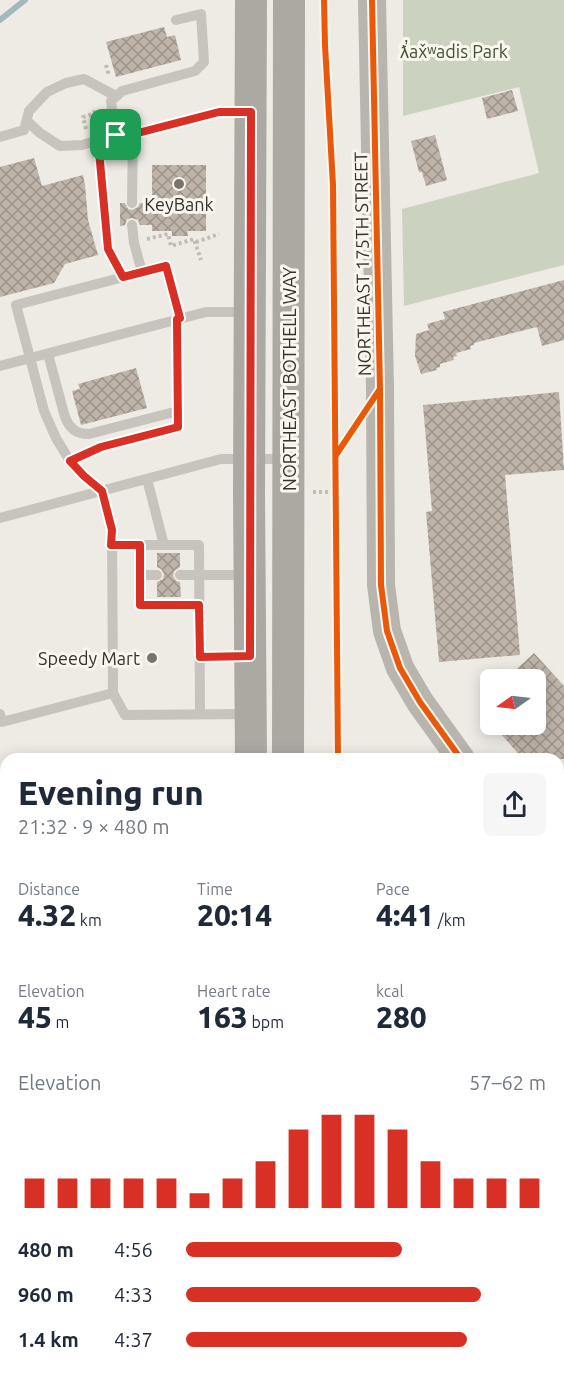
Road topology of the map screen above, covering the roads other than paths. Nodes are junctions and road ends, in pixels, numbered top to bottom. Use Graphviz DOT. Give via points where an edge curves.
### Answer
graph roads {
  1 [pos="251,0"];
  2 [pos="289,0"];
  3 [pos="372,0"];
  4 [pos="176,20"];
  5 [pos="116,96"];
  6 [pos="251,112"];
  7 [pos="27,121"];
  8 [pos="134,134"];
  9 [pos="116,135"];
  10 [pos="0,136"];
  11 [pos="98,140"];
  12 [pos="132,203"];
  13 [pos="132,225"];
  14 [pos="142,272"];
  15 [pos="123,277"];
  16 [pos="251,312"];
  17 [pos="179,319"];
  18 [pos="48,354"];
  19 [pos="30,358"];
  20 [pos="0,366"];
  21 [pos="178,411"];
  22 [pos="250,459"];
  23 [pos="289,459"];
  24 [pos="70,461"];
  25 [pos="147,479"];
  26 [pos="102,491"];
  27 [pos="0,518"];
  28 [pos="111,545"];
  29 [pos="140,545"];
  30 [pos="164,545"];
  31 [pos="157,575"];
  32 [pos="180,575"];
  33 [pos="199,575"];
  34 [pos="249,575"];
  35 [pos="140,576"];
  36 [pos="199,605"];
  37 [pos="250,656"];
  38 [pos="200,657"];
  39 [pos="113,693"];
  40 [pos="0,714"];
  41 [pos="200,714"];
  42 [pos="250,714"];
  43 [pos="250,753"];
  44 [pos="288,753"];
  45 [pos="457,753"];
  1 -- 6 [label="main road"];
  2 -- 23 [label="main road, NORTHEAST BOTHELL WAY"];
  3 -- 45 [label="street, NORTHEAST 175TH STREET" via="381,585 387,631 400,668"];
  4 -- 5 [label="lane" via="201,14 204,62 195,71"];
  5 -- 7 [label="lane" via="84,80 66,83 47,92 29,111"];
  5 -- 9 [label="lane" via="111,101"];
  6 -- 8 [label="lane" via="219,112"];
  6 -- 16 [label="main road"];
  7 -- 10 [label="lane" via="24,130"];
  7 -- 11 [label="lane" via="60,146"];
  8 -- 9 [label="lane"];
  8 -- 12 [label="lane"];
  9 -- 11 [label="lane"];
  11 -- 15 [label="lane" via="108,249"];
  13 -- 14 [label="lane"];
  14 -- 15 [label="lane"];
  14 -- 17 [label="lane" via="166,266"];
  15 -- 19 [label="lane" via="16,305"];
  16 -- 17 [label="lane" via="206,312"];
  16 -- 22 [label="main road"];
  17 -- 18 [label="lane"];
  17 -- 21 [label="lane"];
  18 -- 19 [label="lane"];
  18 -- 21 [label="lane" via="64,417 73,431 88,434"];
  19 -- 20 [label="lane"];
  19 -- 24 [label="lane" via="44,411"];
  21 -- 24 [label="lane" via="178,427 101,447"];
  22 -- 23 [label="lane"];
  22 -- 25 [label="lane" via="221,459"];
  22 -- 34 [label="main road"];
  23 -- 44 [label="main road, NORTHEAST BOTHELL WAY"];
  24 -- 26 [label="lane"];
  25 -- 26 [label="lane"];
  25 -- 30 [label="lane"];
  26 -- 27 [label="lane"];
  26 -- 28 [label="lane" via="112,530"];
  28 -- 29 [label="lane"];
  28 -- 39 [label="lane"];
  29 -- 30 [label="lane"];
  29 -- 35 [label="lane"];
  30 -- 33 [label="lane" via="199,545"];
  31 -- 35 [label="lane"];
  32 -- 33 [label="lane"];
  33 -- 34 [label="lane"];
  33 -- 36 [label="lane"];
  34 -- 37 [label="main road"];
  35 -- 36 [label="lane" via="140,605"];
  36 -- 38 [label="lane"];
  37 -- 38 [label="lane"];
  37 -- 42 [label="main road"];
  38 -- 41 [label="lane"];
  39 -- 40 [label="lane" via="2,722"];
  39 -- 41 [label="lane" via="125,715"];
  41 -- 42 [label="lane"];
  42 -- 43 [label="main road"];
}
